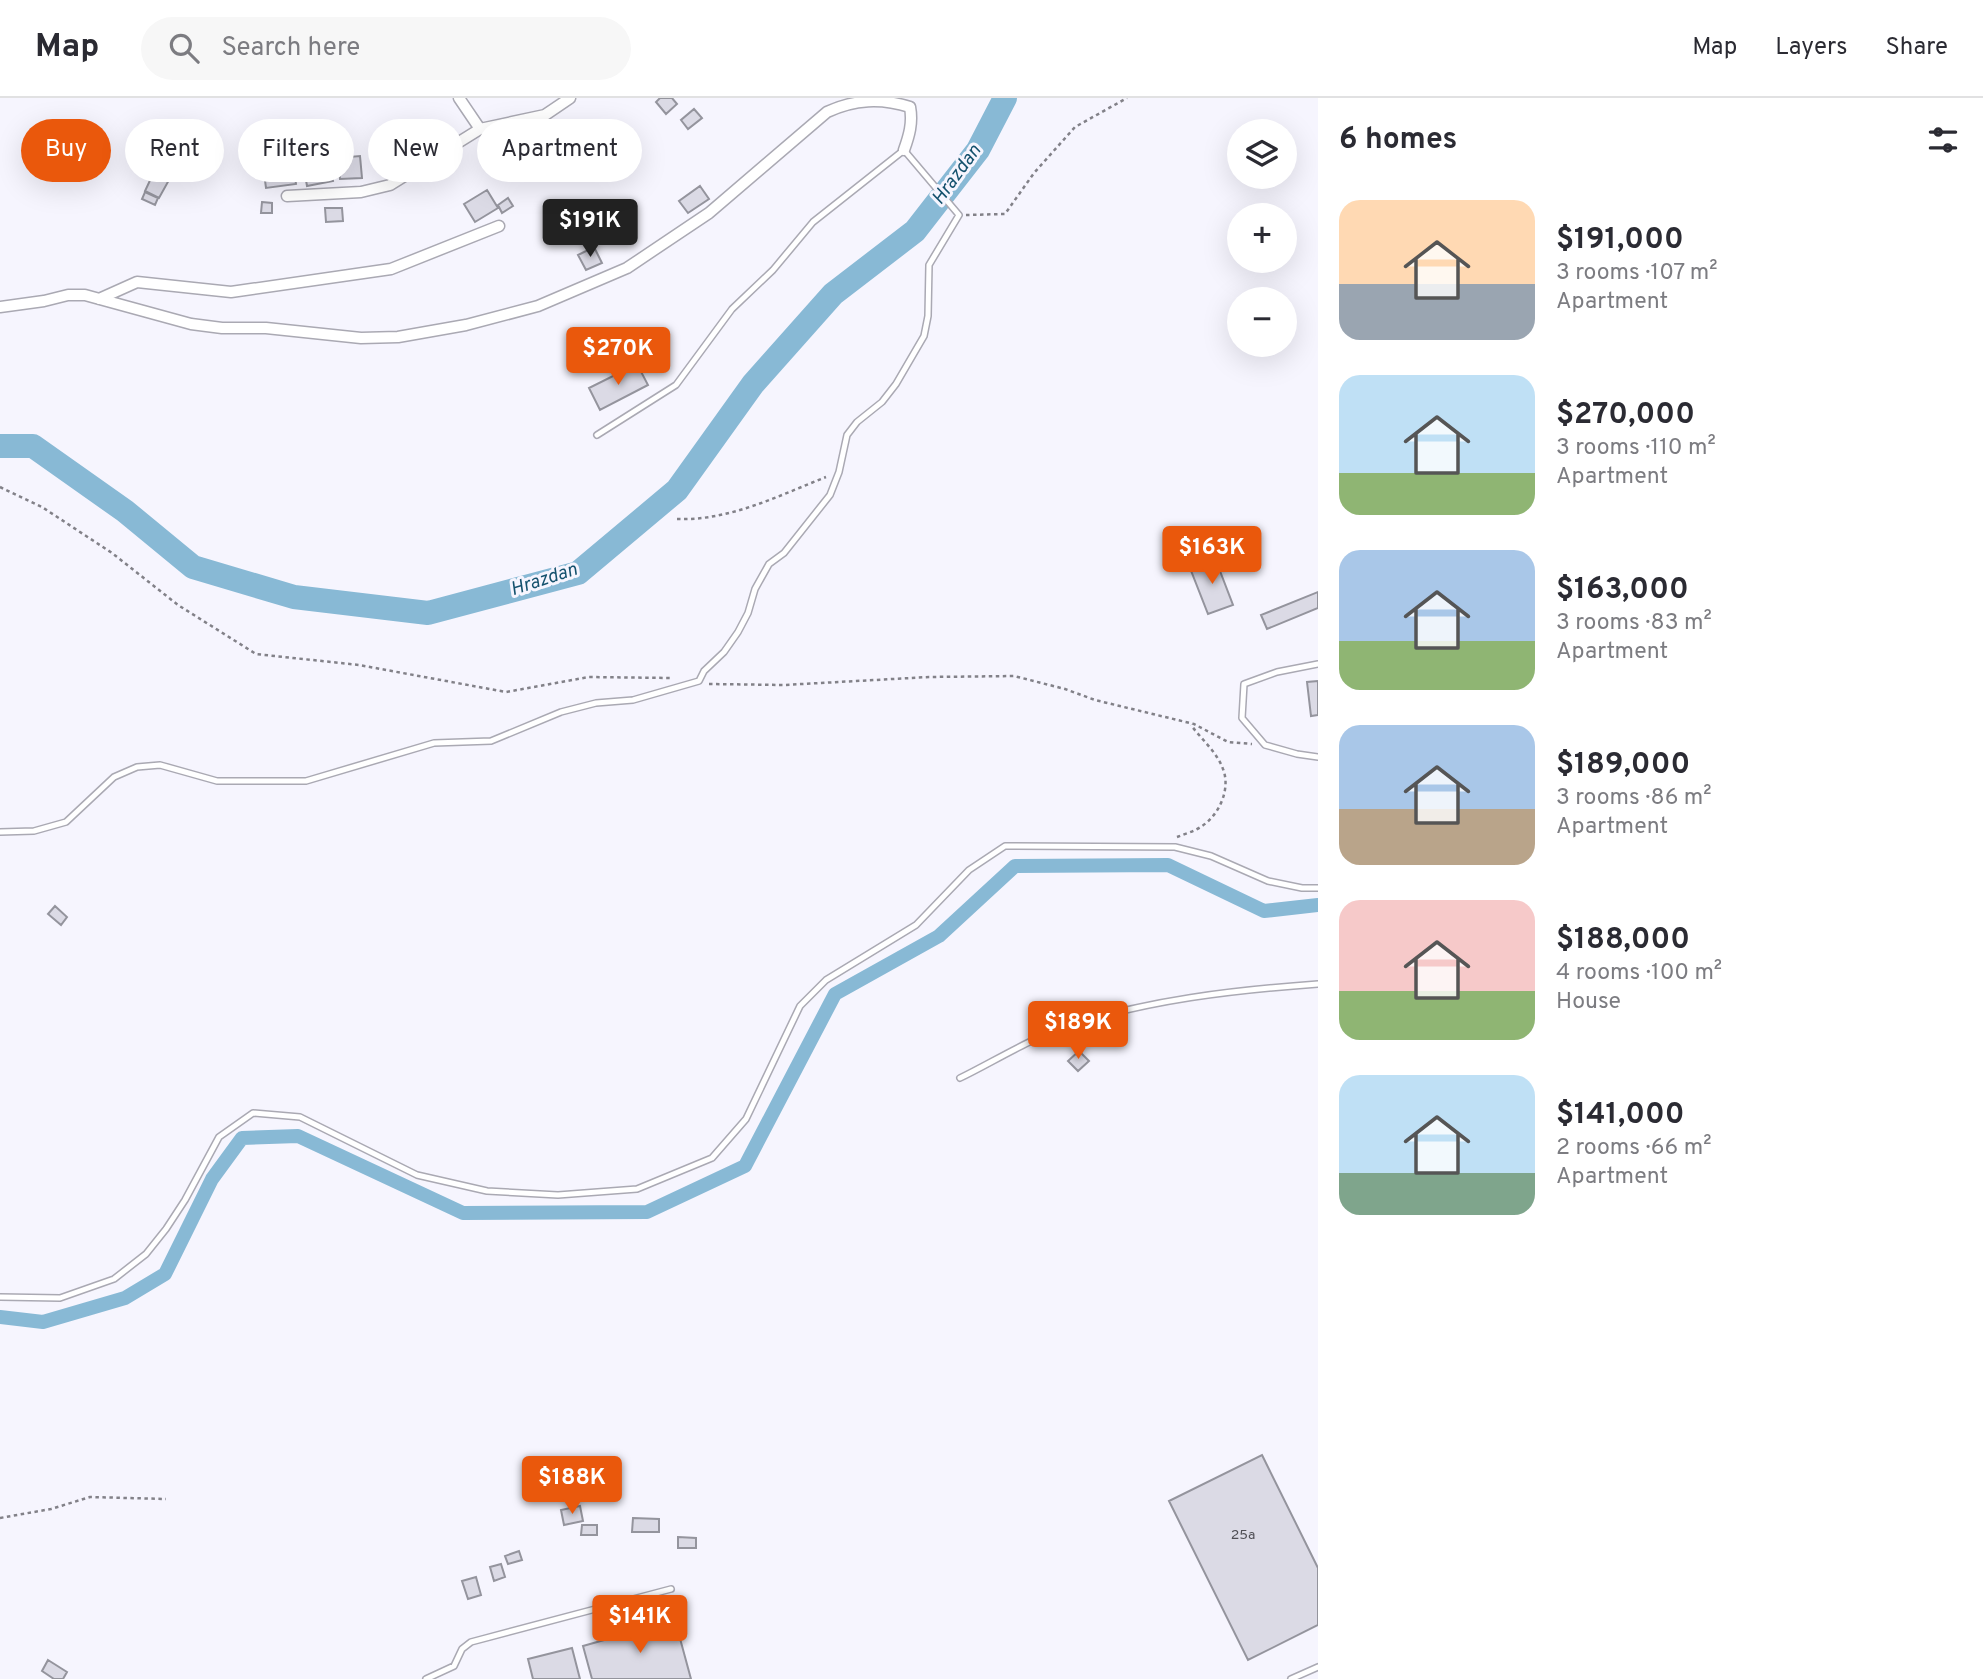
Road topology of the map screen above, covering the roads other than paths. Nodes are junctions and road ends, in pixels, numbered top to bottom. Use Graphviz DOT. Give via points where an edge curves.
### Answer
graph roads {
  1 [pos="459,98"];
  2 [pos="570,98"];
  3 [pos="920,98"];
  4 [pos="910,107"];
  5 [pos="526,119"];
  6 [pos="477,125"];
  7 [pos="477,131"];
  8 [pos="904,150"];
  9 [pos="286,196"];
  10 [pos="499,226"];
  11 [pos="99,299"];
  12 [pos="0,307"];
  13 [pos="597,435"];
  14 [pos="1318,664"];
  15 [pos="1318,757"];
  16 [pos="0,832"];
  17 [pos="1318,888"];
  18 [pos="1318,984"];
  19 [pos="960,1077"];
  20 [pos="0,1297"];
  21 [pos="671,1589"];
  22 [pos="1318,1667"];
  23 [pos="426,1679"];
  24 [pos="1291,1679"];
  1 -- 6 [label="street"];
  2 -- 5 [label="street" via="545,115"];
  3 -- 4 [label="street"];
  4 -- 8 [label="street" via="910,135"];
  4 -- 11 [label="street" via="863,99 845,103 827,112 709,213 627,268 538,306 466,325 398,337 361,338 191,324"];
  7 -- 9 [label="street" via="390,185 361,192"];
  8 -- 13 [label="lane" via="813,222 732,309 676,385"];
  8 -- 16 [label="lane" via="960,215 929,265 925,336 882,402 847,435 830,495 784,553 769,564 738,632 699,681 633,700 561,712 491,740 434,743 306,780 217,782 160,765 137,767 114,777 66,822 34,831"];
  10 -- 11 [label="street" via="391,269 231,292 137,282"];
  11 -- 12 [label="street" via="68,295"];
  14 -- 15 [label="lane" via="1244,684 1242,718 1265,745"];
  17 -- 20 [label="lane" via="1268,881 1175,846 1005,846 969,870 916,925 826,980 800,1006 746,1119 712,1158 637,1189 558,1195 487,1191 417,1175 300,1117 253,1113 219,1137 166,1229 146,1254 114,1279 60,1298"];
  18 -- 19 [label="lane" via="1137,1007 1063,1028"];
  21 -- 23 [label="lane" via="471,1642 454,1666"];
  22 -- 24 [label="lane"];
}
